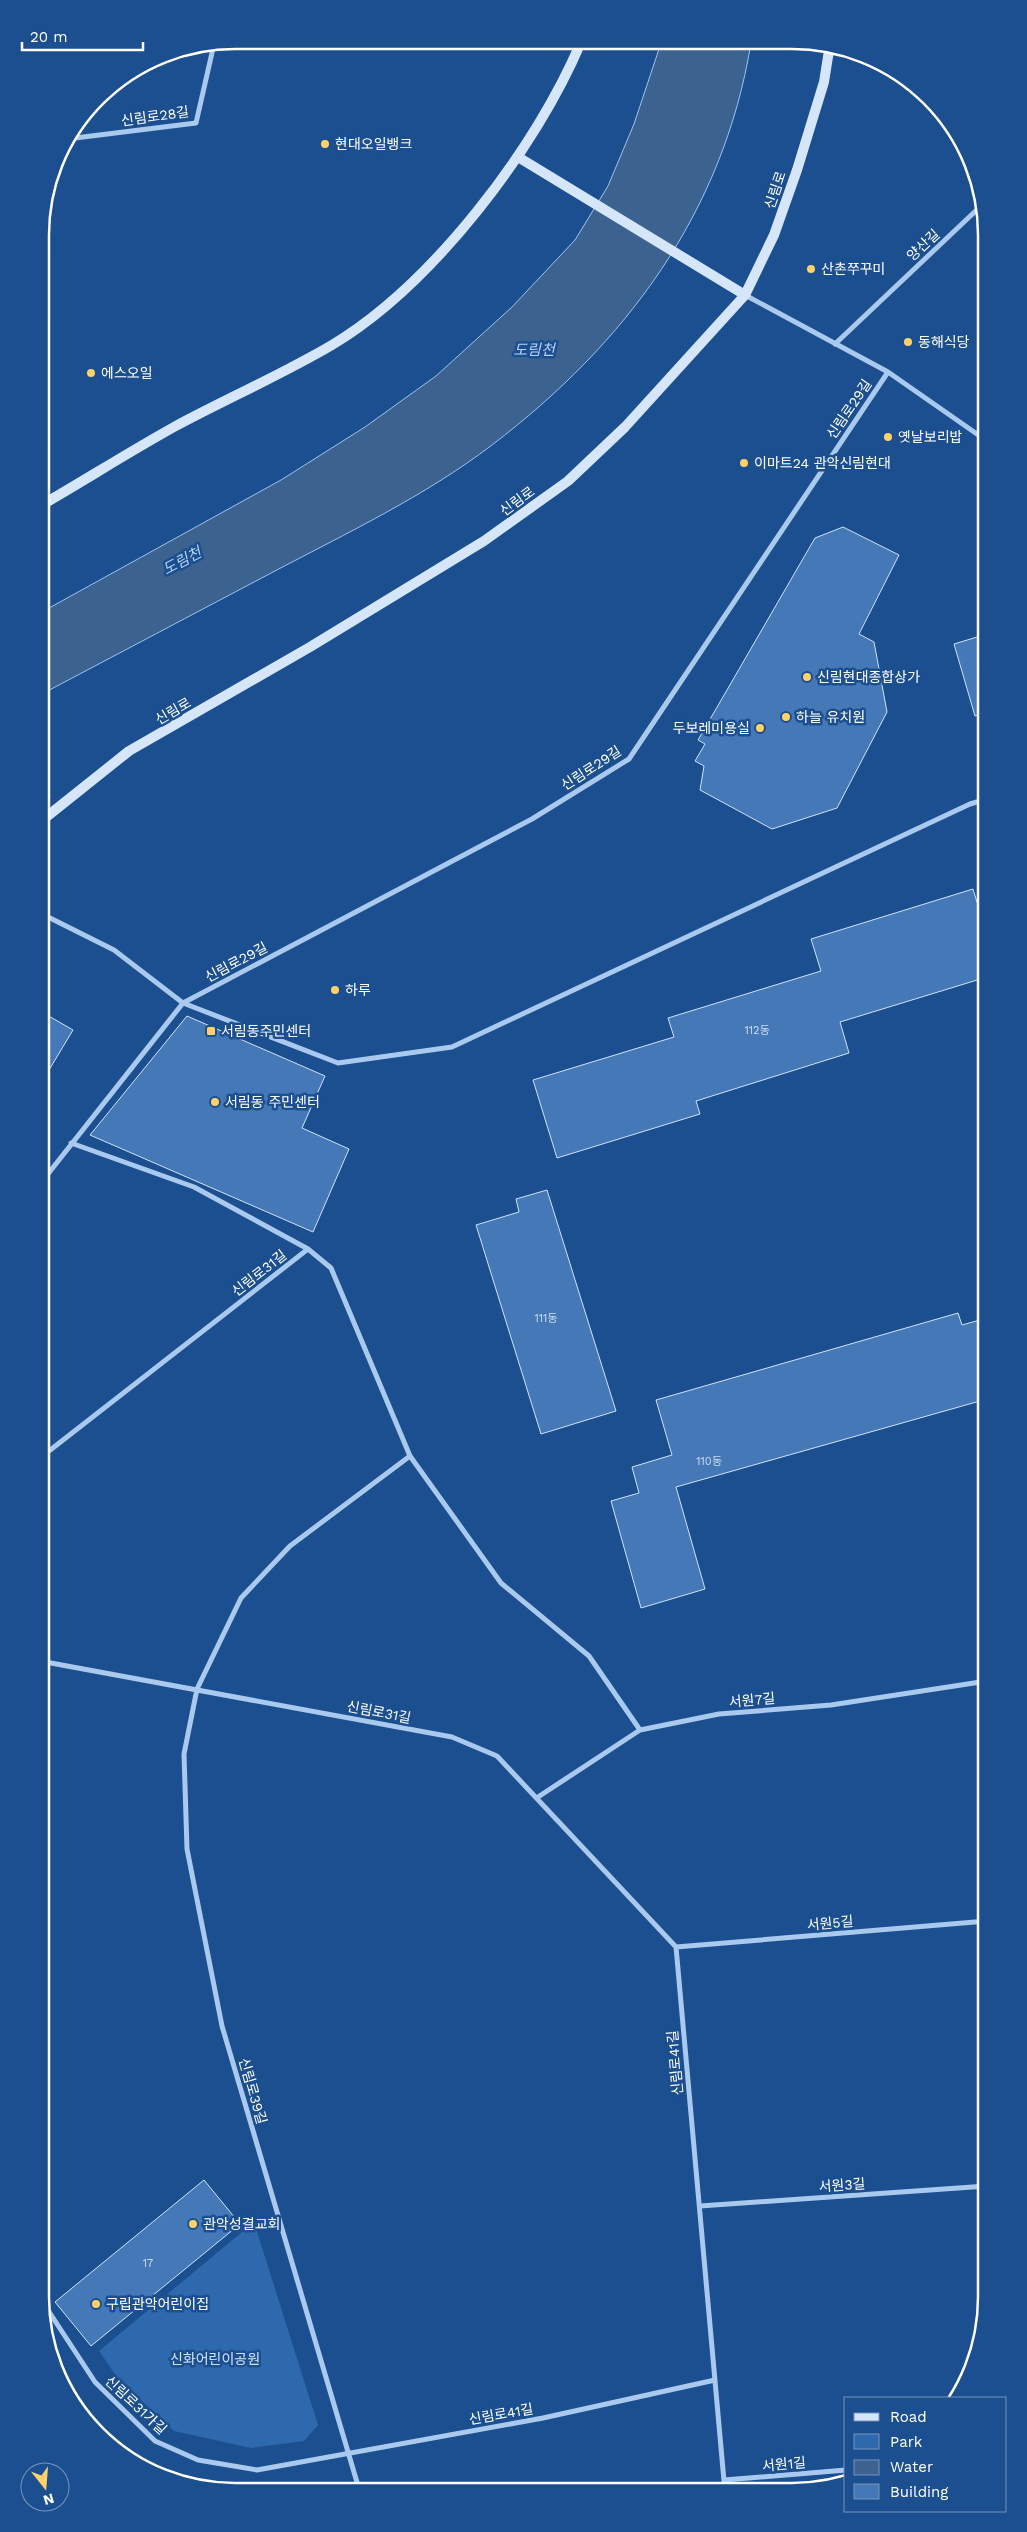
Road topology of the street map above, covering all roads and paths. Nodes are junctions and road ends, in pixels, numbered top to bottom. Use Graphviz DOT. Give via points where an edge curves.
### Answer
graph roads {
  1 [pos="578,49"];
  2 [pos="213,50"];
  3 [pos="829,52"];
  4 [pos="76,138"];
  5 [pos="518,157"];
  6 [pos="977,210"];
  7 [pos="745,295"];
  8 [pos="835,344"];
  9 [pos="888,372"];
  10 [pos="978,434"];
  11 [pos="49,501"];
  12 [pos="978,802"];
  13 [pos="49,815"];
  14 [pos="49,918"];
  15 [pos="182,1003"];
  16 [pos="71,1143"];
  17 [pos="49,1172"];
  18 [pos="308,1250"];
  19 [pos="49,1451"];
  20 [pos="410,1456"];
  21 [pos="49,1663"];
  22 [pos="978,1682"];
  23 [pos="197,1689"];
  24 [pos="640,1730"];
  25 [pos="538,1797"];
  26 [pos="978,1922"];
  27 [pos="676,1946"];
  28 [pos="978,2187"];
  29 [pos="700,2206"];
  30 [pos="49,2312"];
  31 [pos="715,2380"];
  32 [pos="348,2452"];
  33 [pos="844,2470"];
  34 [pos="724,2480"];
  35 [pos="357,2483"];
  36 [pos="724,2483"];
  1 -- 5 [label="main road, bridge" via="568,73"];
  2 -- 4 [label="street, 신림로28길" via="196,123"];
  3 -- 7 [label="main road, 신림로" via="824,82 797,170 774,235"];
  5 -- 7 [label="main road, bridge"];
  5 -- 11 [label="main road, bridge" via="446,248 394,299 333,344 174,428"];
  6 -- 8 [label="street, 양산길"];
  7 -- 8 [label="street"];
  7 -- 13 [label="main road, 신림로" via="625,427 568,481 484,542 129,751"];
  8 -- 9 [label="street"];
  9 -- 10 [label="street"];
  9 -- 15 [label="street, 신림로29길" via="629,759 532,819"];
  12 -- 15 [label="street" via="452,1047 338,1063"];
  14 -- 15 [label="street" via="114,950"];
  15 -- 16 [label="street, 신림로29길"];
  16 -- 17 [label="street, 신림로29길"];
  16 -- 18 [label="street" via="194,1187"];
  18 -- 19 [label="street, 신림로31길"];
  18 -- 20 [label="street, 신림로31길" via="331,1268"];
  20 -- 23 [label="street" via="290,1546 241,1598"];
  20 -- 24 [label="street, 신림로31길" via="501,1584 590,1656"];
  21 -- 23 [label="street, 신림로31길"];
  22 -- 24 [label="street, 서원7길" via="832,1705 719,1714"];
  23 -- 25 [label="street, 신림로31길" via="452,1737 497,1756"];
  23 -- 32 [label="street, 신림로39길" via="184,1754 187,1849 222,2026"];
  24 -- 25 [label="street, 서원7길"];
  25 -- 27 [label="street"];
  26 -- 27 [label="street, 서원5길"];
  27 -- 29 [label="street, 신림로41길"];
  28 -- 29 [label="street, 서원3길"];
  29 -- 31 [label="street, 신림로41길"];
  30 -- 32 [label="street, 신림로31가길" via="95,2382 155,2441 198,2460 257,2470"];
  31 -- 32 [label="street, 신림로41길" via="543,2418"];
  31 -- 34 [label="street, 신림로41길"];
  32 -- 35 [label="street, 신림로39길"];
  33 -- 34 [label="street, 서원1길"];
  34 -- 36 [label="street, 신림로41길"];
}
